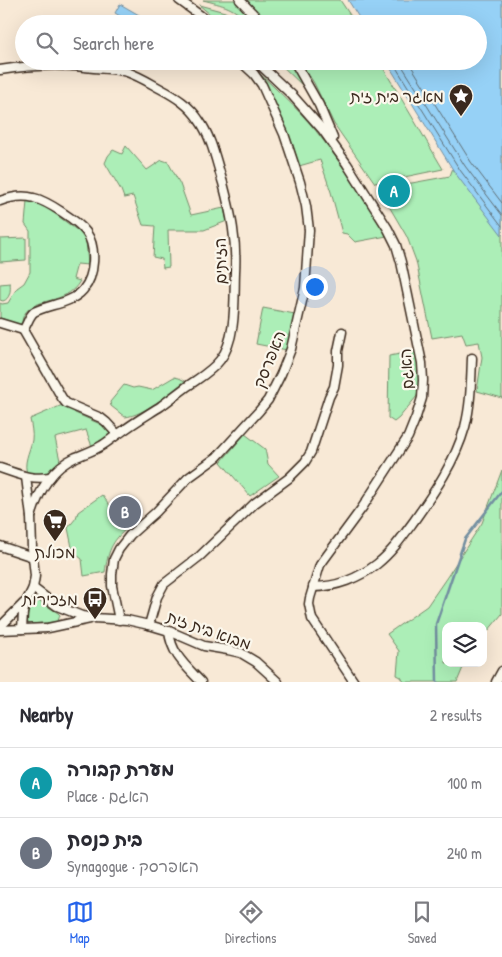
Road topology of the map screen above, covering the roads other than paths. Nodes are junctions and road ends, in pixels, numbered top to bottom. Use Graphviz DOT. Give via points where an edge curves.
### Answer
graph roads {
  1 [pos="179,0"];
  2 [pos="240,0"];
  3 [pos="200,15"];
  4 [pos="254,15"];
  5 [pos="15,68"];
  6 [pos="0,70"];
  7 [pos="114,70"];
  8 [pos="250,70"];
  9 [pos="265,70"];
  10 [pos="299,70"];
  11 [pos="334,145"];
  12 [pos="0,201"];
  13 [pos="0,323"];
  14 [pos="23,330"];
  15 [pos="342,332"];
  16 [pos="472,358"];
  17 [pos="117,434"];
  18 [pos="0,468"];
  19 [pos="50,477"];
  20 [pos="26,478"];
  21 [pos="31,518"];
  22 [pos="0,546"];
  23 [pos="33,558"];
  24 [pos="313,587"];
  25 [pos="33,588"];
  26 [pos="29,598"];
  27 [pos="94,618"];
  28 [pos="119,620"];
  29 [pos="149,625"];
  30 [pos="0,628"];
  31 [pos="22,629"];
  32 [pos="170,631"];
  33 [pos="502,671"];
  34 [pos="201,682"];
  35 [pos="278,682"];
  36 [pos="354,682"];
  37 [pos="496,682"];
  1 -- 3 [label="street"];
  2 -- 4 [label="street"];
  5 -- 6 [label="street, הזיתים"];
  7 -- 17 [label="street, הזיתים" via="138,76 177,97 202,124 212,146 230,209 236,257 232,331 229,345 220,360 161,406"];
  8 -- 28 [label="street, האפרסק" via="262,85 284,134 306,206 309,230 305,288 291,349 260,411 217,457 188,478 119,549 112,574"];
  9 -- 11 [label="street, האגם" via="305,108"];
  10 -- 11 [label="street" via="319,105"];
  11 -- 24 [label="street, האגם" via="398,251 421,354 423,389 408,437 320,566"];
  12 -- 14 [label="street" via="21,197 45,202 84,229 92,246 92,271 82,291 71,299 34,312"];
  13 -- 14 [label="street"];
  14 -- 17 [label="street" via="66,403 101,418"];
  15 -- 29 [label="street" via="334,387 305,462 164,584"];
  16 -- 24 [label="street" via="469,403 461,440 421,511 392,550 378,563 345,581"];
  17 -- 19 [label="street, הזיתים" via="95,450 67,462"];
  18 -- 20 [label="street"];
  19 -- 20 [label="street"];
  19 -- 21 [label="street"];
  20 -- 21 [label="street"];
  21 -- 23 [label="street"];
  22 -- 23 [label="street"];
  23 -- 25 [label="street"];
  24 -- 36 [label="street, האגם" via="312,619"];
  25 -- 26 [label="street"];
  25 -- 27 [label="street, מבוא בית זית" via="64,609"];
  26 -- 30 [label="street"];
  26 -- 31 [label="street"];
  27 -- 28 [label="street, מבוא בית זית"];
  27 -- 31 [label="street, מבוא בית זית"];
  28 -- 29 [label="street, מבוא בית זית"];
  29 -- 32 [label="street, מבוא בית זית"];
  30 -- 31 [label="street, מבוא בית זית"];
  32 -- 34 [label="street" via="174,651"];
  32 -- 35 [label="street, מבוא בית זית" via="204,646 241,653"];
  33 -- 37 [label="street"];
}
